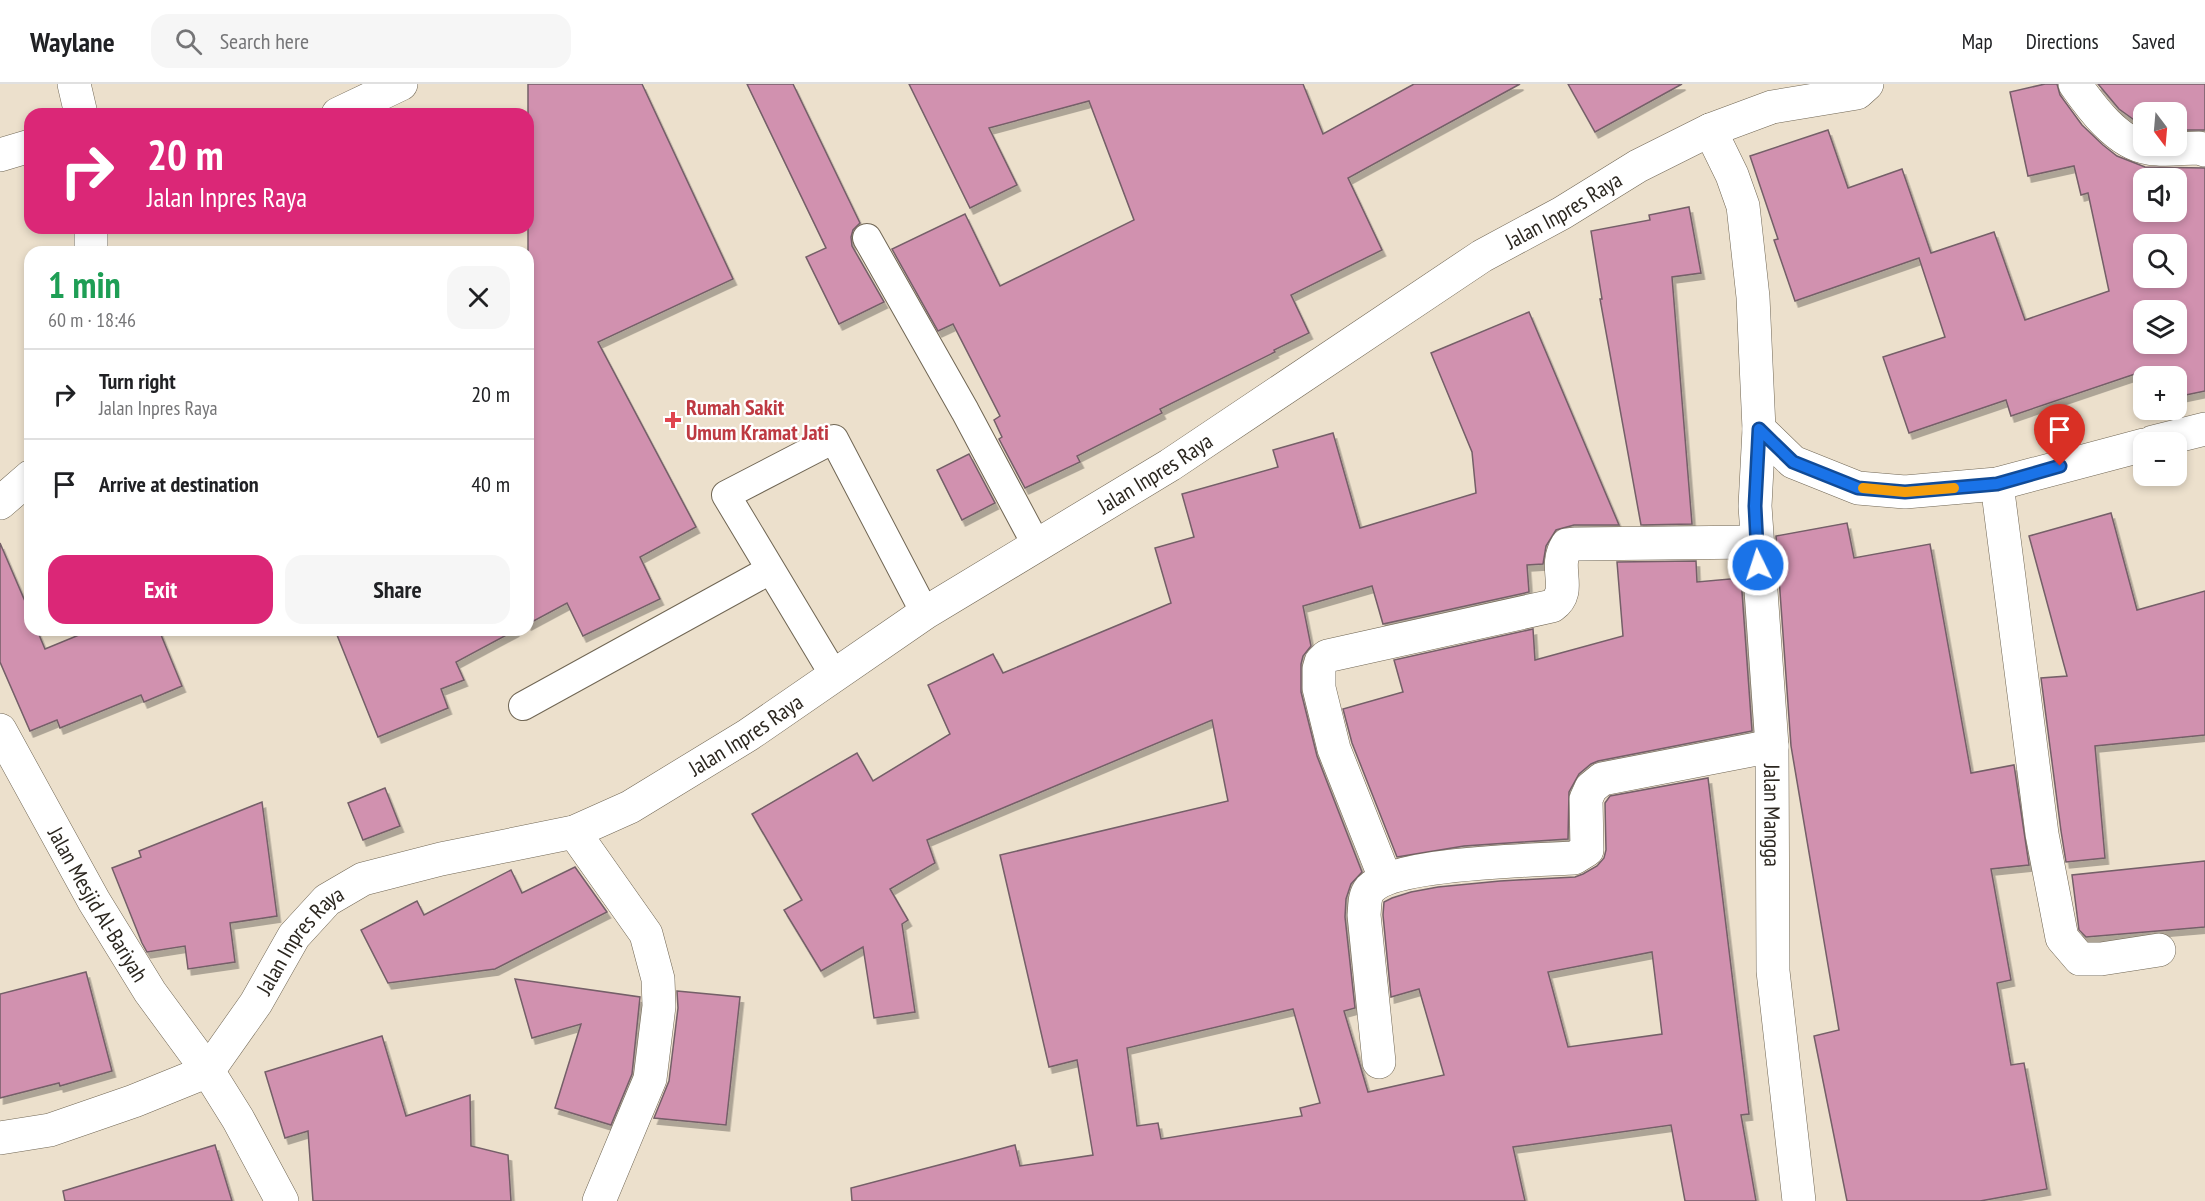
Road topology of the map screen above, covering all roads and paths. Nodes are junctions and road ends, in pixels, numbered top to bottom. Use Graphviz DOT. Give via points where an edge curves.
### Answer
graph roads {
  1 [pos="74,84"];
  2 [pos="401,84"];
  3 [pos="1867,84"];
  4 [pos="2075,84"];
  5 [pos="80,108"];
  6 [pos="351,108"];
  7 [pos="1710,130"];
  8 [pos="24,149"];
  9 [pos="2205,150"];
  10 [pos="0,155"];
  11 [pos="867,238"];
  12 [pos="1759,429"];
  13 [pos="2205,429"];
  14 [pos="2187,434"];
  15 [pos="2133,448"];
  16 [pos="24,482"];
  17 [pos="1997,484"];
  18 [pos="0,503"];
  19 [pos="1756,542"];
  20 [pos="1037,546"];
  21 [pos="770,570"];
  22 [pos="925,613"];
  23 [pos="834,675"];
  24 [pos="524,706"];
  25 [pos="0,729"];
  26 [pos="1772,746"];
  27 [pos="574,832"];
  28 [pos="1385,878"];
  29 [pos="2159,950"];
  30 [pos="1379,1062"];
  31 [pos="208,1071"];
  32 [pos="0,1138"];
  33 [pos="282,1201"];
  34 [pos="599,1201"];
  35 [pos="1799,1201"];
  1 -- 5 [label="street"];
  2 -- 6 [label="street"];
  3 -- 7 [label="street, Jalan Inpres Raya" via="1857,93 1772,107"];
  4 -- 9 [label="street" via="2095,113 2126,139 2147,148"];
  7 -- 12 [label="street" via="1743,206 1753,297"];
  7 -- 20 [label="street, Jalan Inpres Raya" via="1638,166 1482,256 1170,465"];
  8 -- 10 [label="street"];
  11 -- 20 [label="lane"];
  12 -- 17 [label="street" via="1793,462 1858,488 1905,492"];
  12 -- 19 [label="street, Jalan Mangga"];
  13 -- 14 [label="street"];
  15 -- 17 [label="street"];
  16 -- 18 [label="street"];
  17 -- 29 [label="street" via="2042,834 2062,938 2080,959"];
  19 -- 26 [label="street, Jalan Mangga"];
  19 -- 28 [label="street" via="1567,545 1560,561 1563,591 1552,606 1327,656 1319,669 1319,688 1334,749"];
  20 -- 22 [label="street, Jalan Inpres Raya"];
  21 -- 22 [label="lane" via="726,495 834,439"];
  21 -- 23 [label="lane"];
  21 -- 24 [label="lane"];
  22 -- 23 [label="street, Jalan Inpres Raya"];
  23 -- 27 [label="street, Jalan Inpres Raya" via="748,735 630,807"];
  25 -- 31 [label="street, Jalan Mesjid Al-Bariyah" via="106,921 150,992"];
  26 -- 28 [label="street" via="1602,779 1591,788 1587,799 1587,850 1575,858 1434,867"];
  26 -- 35 [label="street, Jalan Mangga" via="1773,971"];
  27 -- 31 [label="street, Jalan Inpres Raya" via="363,879 327,900 294,936 256,1003"];
  27 -- 34 [label="street" via="645,934 658,979 659,1006 650,1079"];
  28 -- 30 [label="street" via="1370,889 1364,915"];
  31 -- 32 [label="street" via="50,1130"];
  31 -- 33 [label="street, Jalan Mesjid Al-Bariyah"];
}
